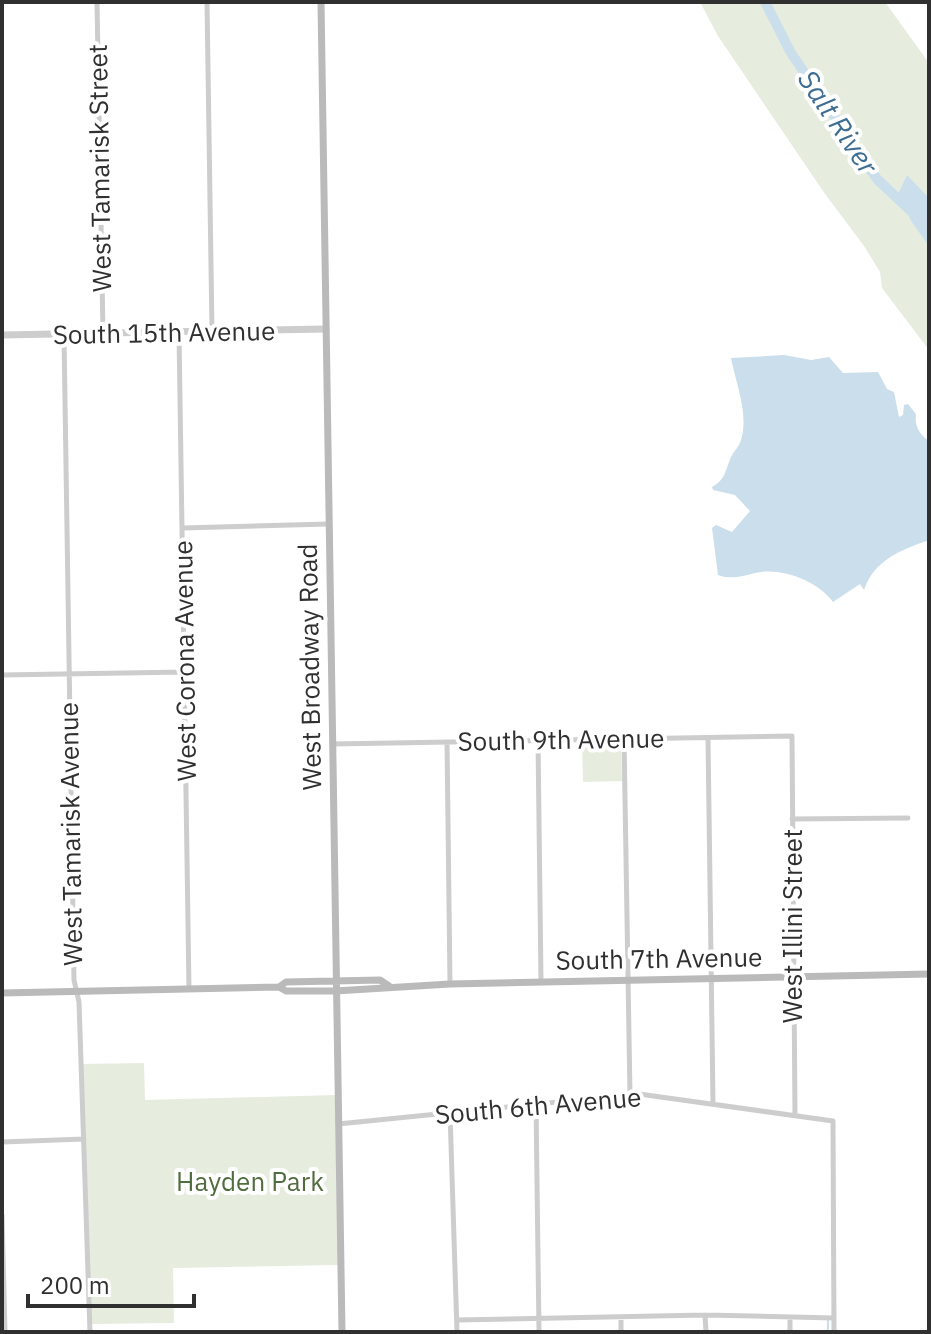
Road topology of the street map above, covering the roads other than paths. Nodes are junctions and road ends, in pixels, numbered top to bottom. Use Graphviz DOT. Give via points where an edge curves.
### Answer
graph roads {
  1 [pos="97,2"];
  2 [pos="207,2"];
  3 [pos="321,2"];
  4 [pos="326,329"];
  5 [pos="212,332"];
  6 [pos="103,333"];
  7 [pos="179,333"];
  8 [pos="2,335"];
  9 [pos="64,335"];
  10 [pos="328,524"];
  11 [pos="182,528"];
  12 [pos="185,672"];
  13 [pos="69,673"];
  14 [pos="2,675"];
  15 [pos="792,736"];
  16 [pos="708,737"];
  17 [pos="624,739"];
  18 [pos="538,740"];
  19 [pos="447,742"];
  20 [pos="331,744"];
  21 [pos="908,818"];
  22 [pos="792,819"];
  23 [pos="929,974"];
  24 [pos="795,977"];
  25 [pos="711,978"];
  26 [pos="628,980"];
  27 [pos="541,981"];
  28 [pos="450,984"];
  29 [pos="335,986"];
  30 [pos="189,989"];
  31 [pos="75,992"];
  32 [pos="2,993"];
  33 [pos="630,1095"];
  34 [pos="536,1104"];
  35 [pos="713,1104"];
  36 [pos="450,1113"];
  37 [pos="795,1115"];
  38 [pos="337,1124"];
  39 [pos="84,1139"];
  40 [pos="2,1142"];
  41 [pos="2,1215"];
  42 [pos="2,1255"];
  43 [pos="705,1315"];
  44 [pos="621,1317"];
  45 [pos="790,1317"];
  46 [pos="539,1318"];
  47 [pos="834,1318"];
  48 [pos="457,1320"];
  49 [pos="5,1332"];
  50 [pos="90,1332"];
  51 [pos="342,1332"];
  52 [pos="457,1332"];
  53 [pos="539,1332"];
  54 [pos="621,1332"];
  55 [pos="706,1332"];
  56 [pos="790,1332"];
  57 [pos="834,1332"];
  1 -- 6 [label="street, West Tamarisk Street"];
  2 -- 5 [label="street"];
  3 -- 4 [label="main road, West Broadway Road"];
  4 -- 5 [label="street, South 15th Avenue"];
  4 -- 10 [label="main road, West Broadway Road"];
  5 -- 7 [label="street, South 15th Avenue"];
  6 -- 7 [label="street, South 15th Avenue"];
  6 -- 9 [label="street, South 15th Avenue"];
  7 -- 11 [label="street, West Corona Avenue"];
  8 -- 9 [label="street, South 15th Avenue"];
  9 -- 13 [label="street, West Tamarisk Avenue"];
  10 -- 11 [label="street"];
  10 -- 20 [label="main road, West Broadway Road"];
  11 -- 12 [label="street, West Corona Avenue"];
  12 -- 13 [label="street"];
  12 -- 30 [label="street, West Corona Avenue"];
  13 -- 14 [label="street"];
  13 -- 31 [label="street, West Tamarisk Avenue"];
  15 -- 16 [label="street, South 9th Avenue"];
  15 -- 22 [label="street, West Illini Street"];
  16 -- 17 [label="street, South 9th Avenue"];
  16 -- 25 [label="street"];
  17 -- 18 [label="street, South 9th Avenue"];
  17 -- 26 [label="street"];
  18 -- 19 [label="street, South 9th Avenue"];
  18 -- 27 [label="street"];
  19 -- 20 [label="street, South 9th Avenue"];
  19 -- 28 [label="street"];
  20 -- 29 [label="main road, West Broadway Road"];
  21 -- 22 [label="street"];
  22 -- 24 [label="street, West Illini Street"];
  23 -- 24 [label="main road, South 7th Avenue"];
  24 -- 25 [label="main road, South 7th Avenue"];
  24 -- 37 [label="street, West Illini Street"];
  25 -- 26 [label="main road, South 7th Avenue"];
  25 -- 35 [label="street"];
  26 -- 27 [label="main road, South 7th Avenue"];
  26 -- 33 [label="street"];
  27 -- 28 [label="main road, South 7th Avenue"];
  28 -- 29 [label="main road, South 7th Avenue" via="389,986 380,980"];
  29 -- 30 [label="main road, South 7th Avenue" via="286,982 279,987"];
  29 -- 38 [label="main road, West Broadway Road"];
  30 -- 31 [label="main road, South 7th Avenue"];
  31 -- 32 [label="main road, South 7th Avenue"];
  31 -- 39 [label="street, West Tamarisk Avenue"];
  33 -- 34 [label="street, South 6th Avenue"];
  33 -- 35 [label="street, South 6th Avenue"];
  34 -- 36 [label="street, South 6th Avenue"];
  34 -- 46 [label="street"];
  35 -- 37 [label="street, South 6th Avenue"];
  36 -- 38 [label="street, South 6th Avenue"];
  36 -- 48 [label="street"];
  37 -- 47 [label="street, South 6th Avenue" via="833,1121"];
  38 -- 51 [label="main road, West Broadway Road"];
  39 -- 40 [label="street"];
  39 -- 50 [label="street, West Tamarisk Avenue"];
  41 -- 42 [label="street"];
  42 -- 49 [label="street"];
  43 -- 44 [label="street"];
  43 -- 45 [label="street"];
  43 -- 55 [label="street"];
  44 -- 46 [label="street"];
  44 -- 54 [label="street"];
  45 -- 47 [label="street"];
  45 -- 56 [label="street"];
  46 -- 48 [label="street"];
  46 -- 53 [label="street"];
  47 -- 57 [label="street"];
  48 -- 52 [label="street"];
}
